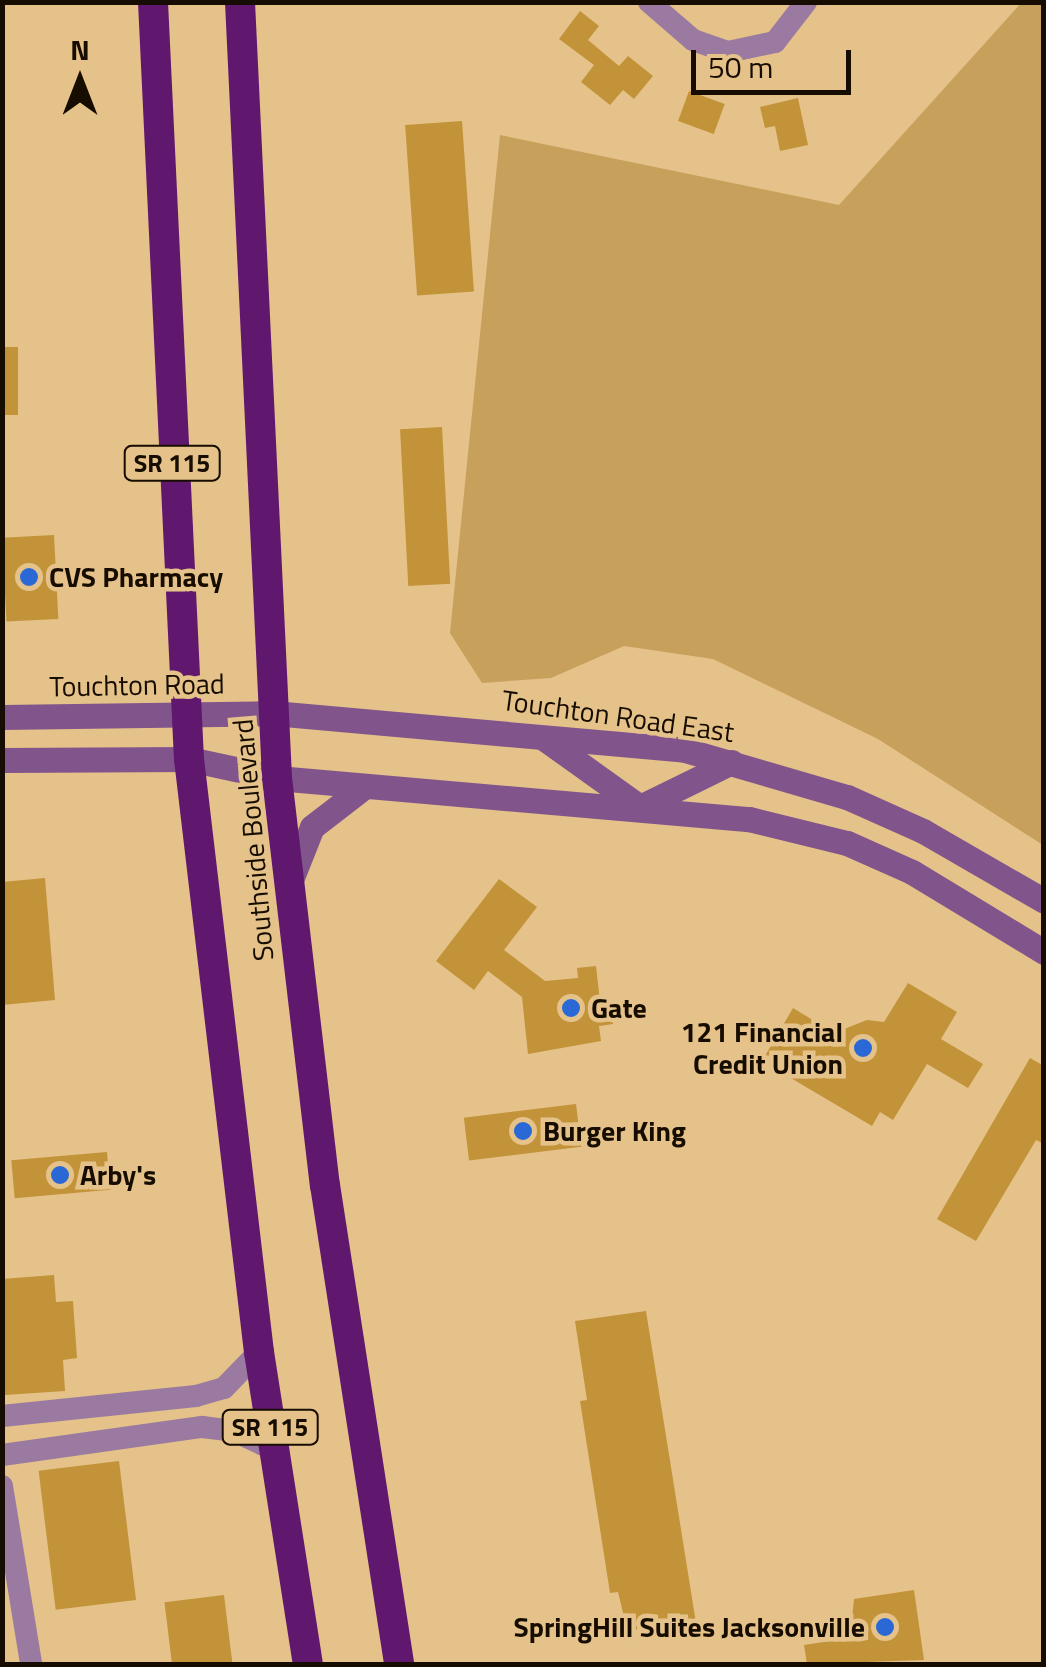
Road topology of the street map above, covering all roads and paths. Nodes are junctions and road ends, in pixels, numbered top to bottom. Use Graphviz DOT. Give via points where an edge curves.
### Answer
graph roads {
  1 [pos="153,2"];
  2 [pos="240,2"];
  3 [pos="649,2"];
  4 [pos="801,13"];
  5 [pos="273,713"];
  6 [pos="186,715"];
  7 [pos="2,717"];
  8 [pos="536,734"];
  9 [pos="190,759"];
  10 [pos="2,760"];
  11 [pos="734,761"];
  12 [pos="277,778"];
  13 [pos="364,786"];
  14 [pos="640,807"];
  15 [pos="289,885"];
  16 [pos="1044,901"];
  17 [pos="1044,952"];
  18 [pos="258,1352"];
  19 [pos="2,1416"];
  20 [pos="274,1450"];
  21 [pos="2,1455"];
  22 [pos="2,1486"];
  23 [pos="31,1664"];
  24 [pos="308,1664"];
  25 [pos="399,1664"];
  1 -- 6 [label="highway, Southside Boulevard / SR 115"];
  2 -- 5 [label="highway, Southside Boulevard / SR 115"];
  3 -- 4 [label="street" via="694,40 728,52 764,48"];
  5 -- 6 [label="street, Touchton Road"];
  5 -- 8 [label="street, Touchton Road East"];
  5 -- 12 [label="highway, Southside Boulevard / SR 115"];
  6 -- 7 [label="street, Touchton Road"];
  6 -- 9 [label="highway, Southside Boulevard / SR 115"];
  8 -- 11 [label="street, Touchton Road East"];
  8 -- 14 [label="street"];
  9 -- 10 [label="street"];
  9 -- 12 [label="street"];
  9 -- 18 [label="highway, Southside Boulevard / SR 115"];
  11 -- 14 [label="street"];
  11 -- 16 [label="street, Touchton Road East" via="847,796"];
  12 -- 13 [label="street"];
  12 -- 15 [label="highway, Southside Boulevard / SR 115"];
  13 -- 14 [label="street"];
  13 -- 15 [label="street" via="312,827"];
  14 -- 17 [label="street" via="749,819 847,843 912,872"];
  15 -- 25 [label="highway, Southside Boulevard / SR 115" via="325,1185"];
  18 -- 19 [label="street" via="224,1388 196,1396"];
  18 -- 20 [label="highway, Southside Boulevard / SR 115"];
  20 -- 21 [label="street" via="234,1431 202,1428"];
  20 -- 24 [label="highway, Southside Boulevard / SR 115"];
  22 -- 23 [label="street"];
}
